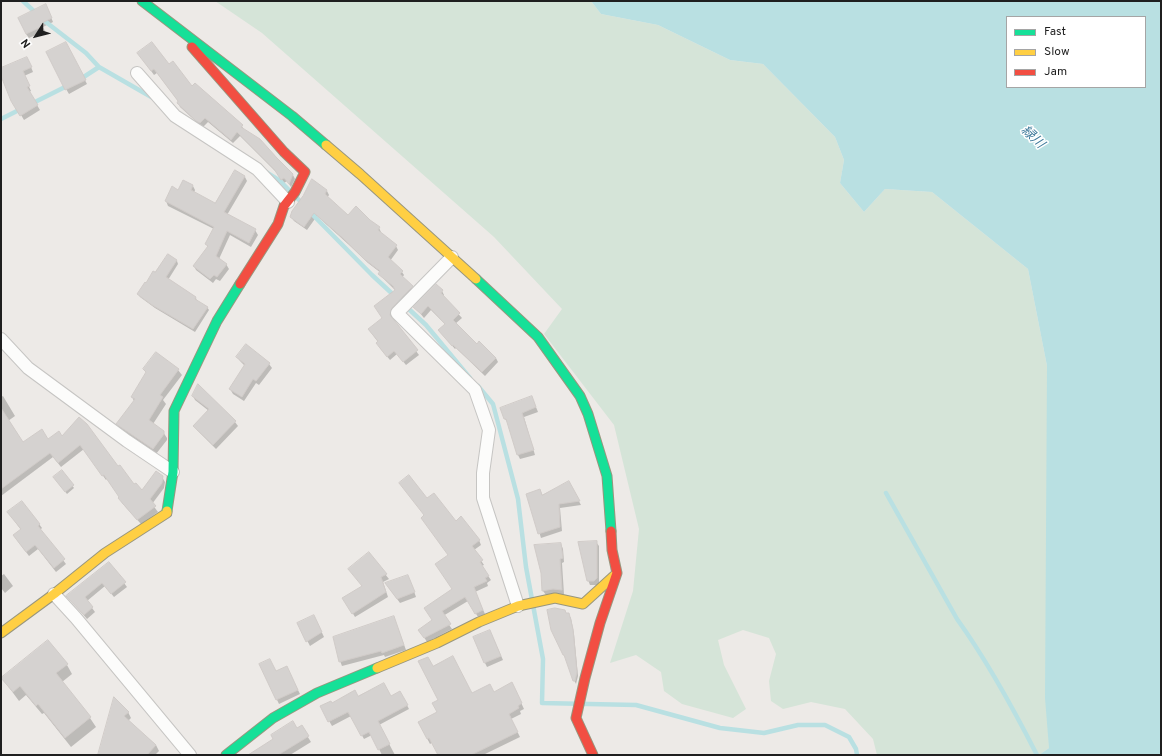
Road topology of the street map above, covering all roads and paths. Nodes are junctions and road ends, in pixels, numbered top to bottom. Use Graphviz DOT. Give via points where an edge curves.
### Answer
graph roads {
  1 [pos="142,1"];
  2 [pos="167,19"];
  3 [pos="137,73"];
  4 [pos="288,202"];
  5 [pos="452,257"];
  6 [pos="1,339"];
  7 [pos="173,472"];
  8 [pos="617,573"];
  9 [pos="54,594"];
  10 [pos="518,606"];
  11 [pos="1,633"];
  12 [pos="190,755"];
  13 [pos="226,755"];
  14 [pos="593,755"];
  1 -- 2 [label="street"];
  2 -- 4 [label="street" via="284,152 305,172"];
  2 -- 5 [label="street" via="292,116"];
  3 -- 4 [label="street" via="175,116 257,169"];
  4 -- 7 [label="street" via="278,224 217,321 174,411"];
  5 -- 8 [label="street" via="538,337 580,396 607,476 612,550"];
  5 -- 10 [label="street" via="397,313 475,390 489,430 483,473 483,498"];
  6 -- 7 [label="street" via="28,368"];
  7 -- 9 [label="street" via="167,513 105,553"];
  8 -- 10 [label="street" via="583,604 555,598"];
  8 -- 14 [label="street" via="600,623 576,718"];
  9 -- 11 [label="street"];
  9 -- 12 [label="street"];
  10 -- 13 [label="street" via="317,693 273,718"];
}
